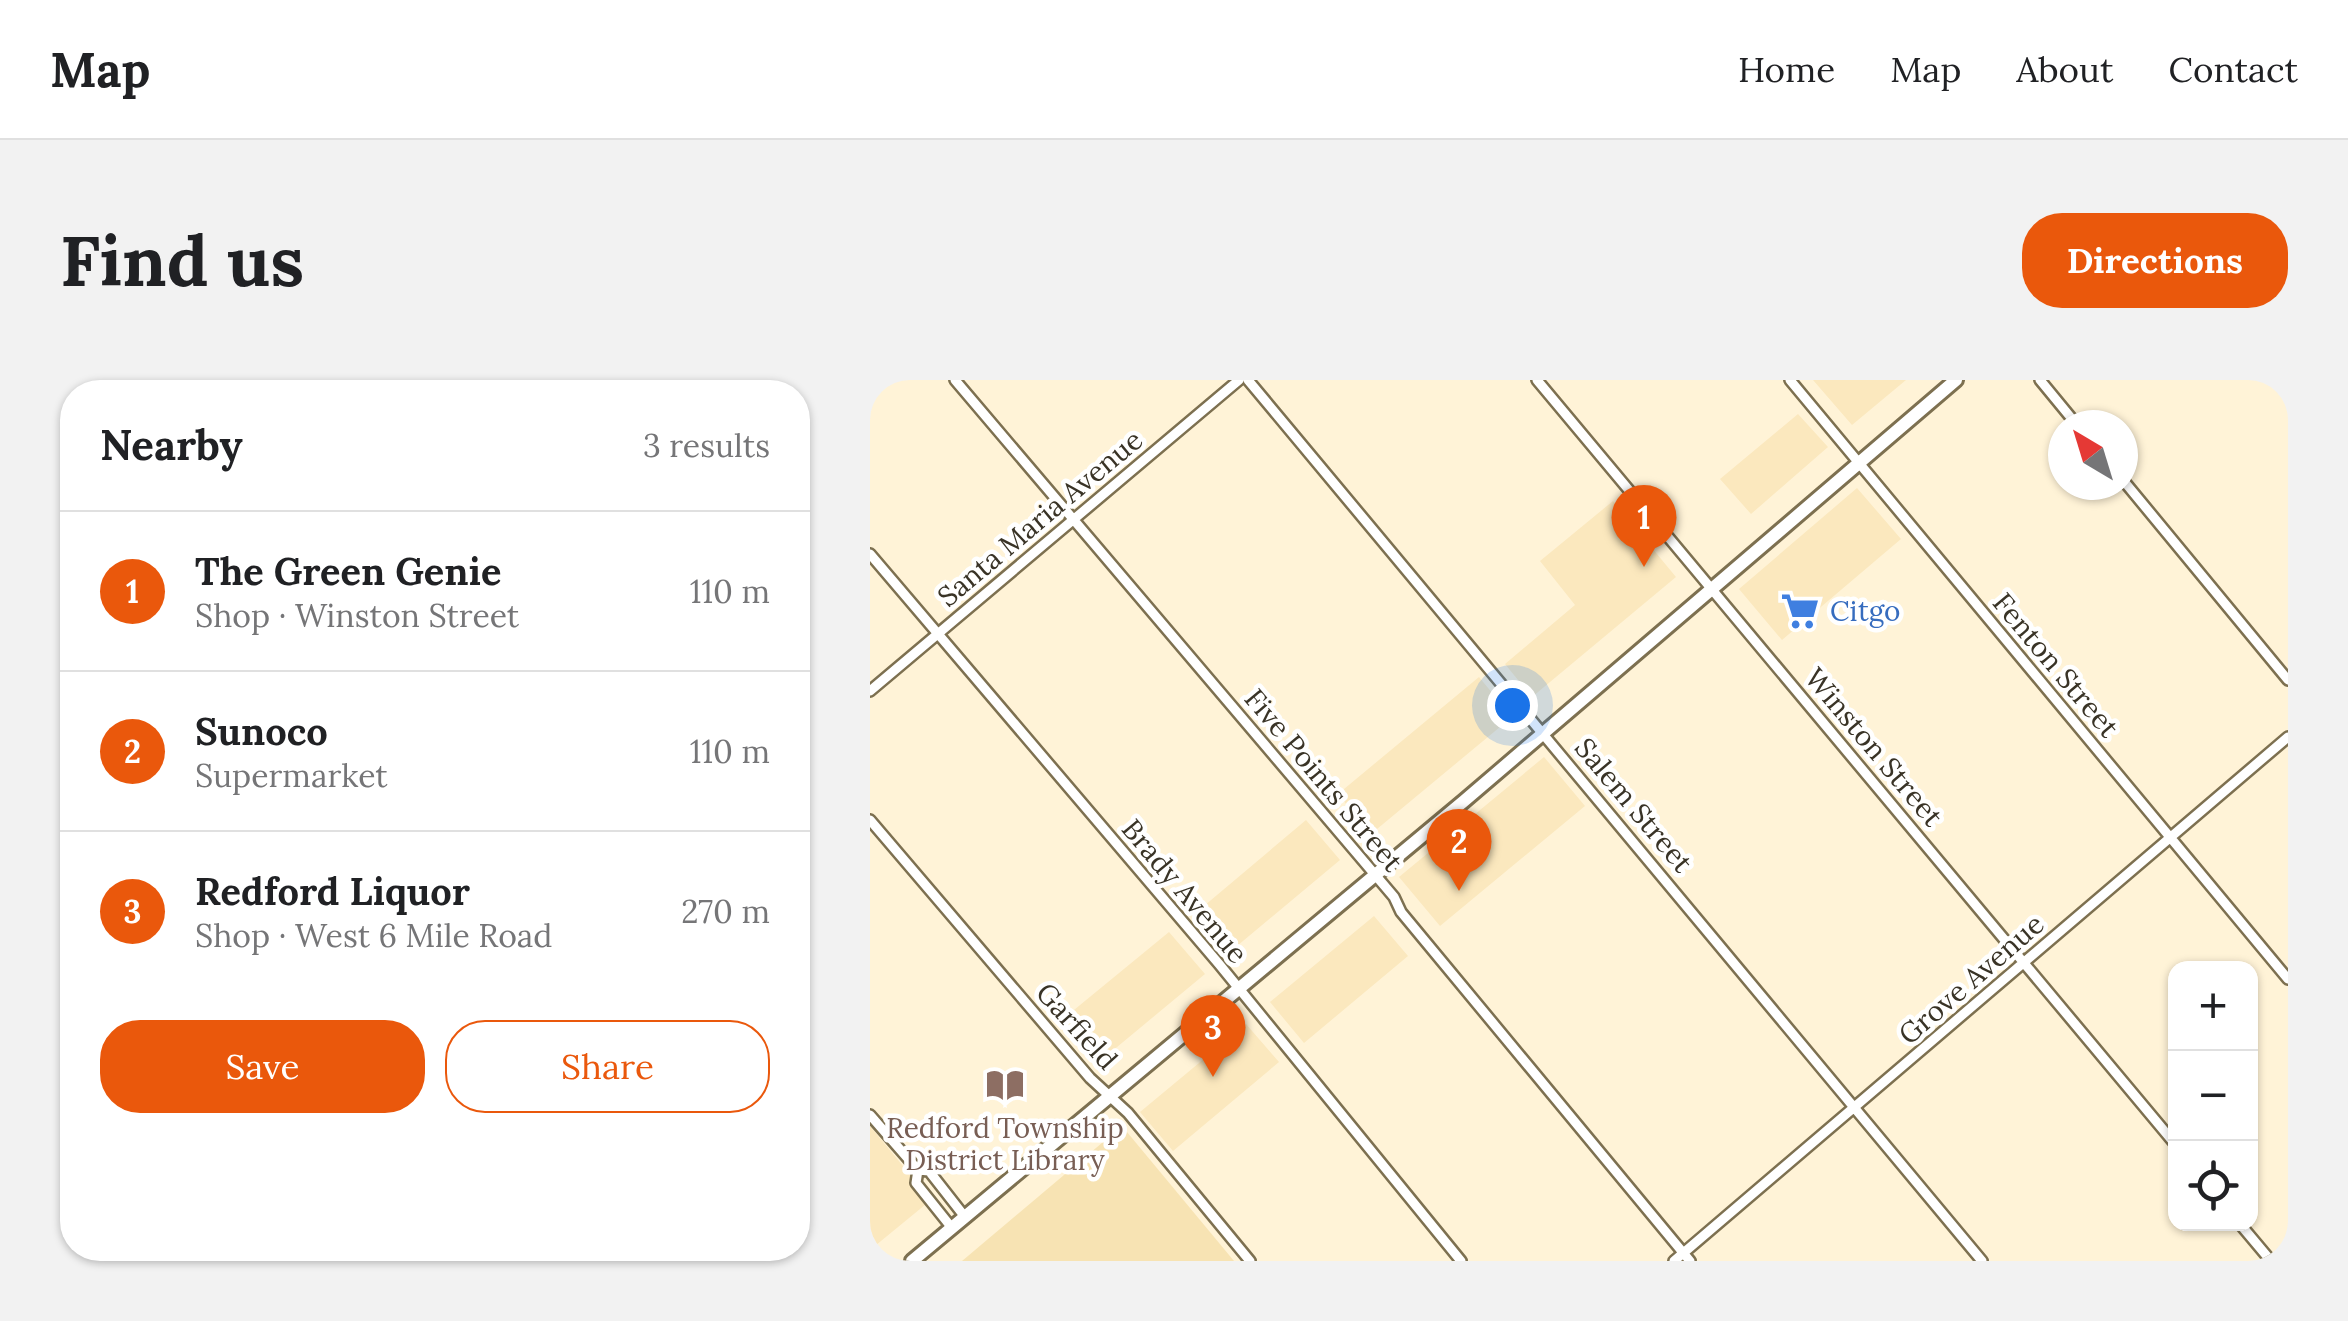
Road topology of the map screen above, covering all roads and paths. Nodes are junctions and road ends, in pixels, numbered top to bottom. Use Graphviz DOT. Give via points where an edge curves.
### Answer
graph roads {
  1 [pos="955,380"];
  2 [pos="1239,380"];
  3 [pos="1248,380"];
  4 [pos="1537,380"];
  5 [pos="1790,380"];
  6 [pos="1956,380"];
  7 [pos="2040,380"];
  8 [pos="2065,410"];
  9 [pos="1860,462"];
  10 [pos="2138,498"];
  11 [pos="1073,520"];
  12 [pos="870,554"];
  13 [pos="1712,588"];
  14 [pos="937,634"];
  15 [pos="2288,680"];
  16 [pos="870,690"];
  17 [pos="1543,732"];
  18 [pos="2288,738"];
  19 [pos="870,820"];
  20 [pos="2170,838"];
  21 [pos="1374,874"];
  22 [pos="2025,963"];
  23 [pos="2288,980"];
  24 [pos="1237,988"];
  25 [pos="1110,1096"];
  26 [pos="1855,1108"];
  27 [pos="870,1116"];
  28 [pos="2173,1141"];
  29 [pos="918,1170"];
  30 [pos="964,1217"];
  31 [pos="952,1228"];
  32 [pos="2246,1231"];
  33 [pos="1687,1257"];
  34 [pos="912,1261"];
  35 [pos="1250,1261"];
  36 [pos="1461,1261"];
  37 [pos="1674,1261"];
  38 [pos="1982,1261"];
  39 [pos="2271,1261"];
  1 -- 11 [label="street, Five Points Street"];
  2 -- 11 [label="street, Santa Maria Avenue"];
  3 -- 17 [label="street, Salem Street"];
  4 -- 13 [label="street, Winston Street"];
  5 -- 9 [label="street, Fenton Street"];
  6 -- 9 [label="main road"];
  7 -- 8 [label="street"];
  9 -- 13 [label="main road"];
  9 -- 20 [label="street, Fenton Street"];
  10 -- 15 [label="street"];
  11 -- 14 [label="street, Santa Maria Avenue"];
  11 -- 21 [label="street, Five Points Street"];
  12 -- 14 [label="street, Brady Avenue"];
  13 -- 17 [label="main road"];
  13 -- 22 [label="street, Winston Street"];
  14 -- 16 [label="street, Santa Maria Avenue"];
  14 -- 24 [label="street, Brady Avenue"];
  17 -- 21 [label="main road"];
  17 -- 26 [label="street, Salem Street"];
  18 -- 20 [label="street, Grove Avenue"];
  19 -- 25 [label="street, Garfield"];
  20 -- 22 [label="street, Grove Avenue"];
  20 -- 23 [label="street, Fenton Street"];
  21 -- 24 [label="main road"];
  21 -- 33 [label="street, Five Points Street"];
  22 -- 26 [label="street, Grove Avenue"];
  22 -- 28 [label="street, Winston Street"];
  24 -- 25 [label="main road"];
  24 -- 36 [label="street, Brady Avenue"];
  25 -- 30 [label="main road"];
  25 -- 35 [label="street, Garfield"];
  26 -- 33 [label="street, Grove Avenue"];
  26 -- 38 [label="street, Salem Street"];
  27 -- 29 [label="street"];
  29 -- 30 [label="street" via="929,1171"];
  29 -- 31 [label="street" via="916,1184"];
  30 -- 31 [label="main road"];
  31 -- 34 [label="main road"];
  32 -- 39 [label="street"];
  33 -- 37 [label="street, Grove Avenue"];
}
